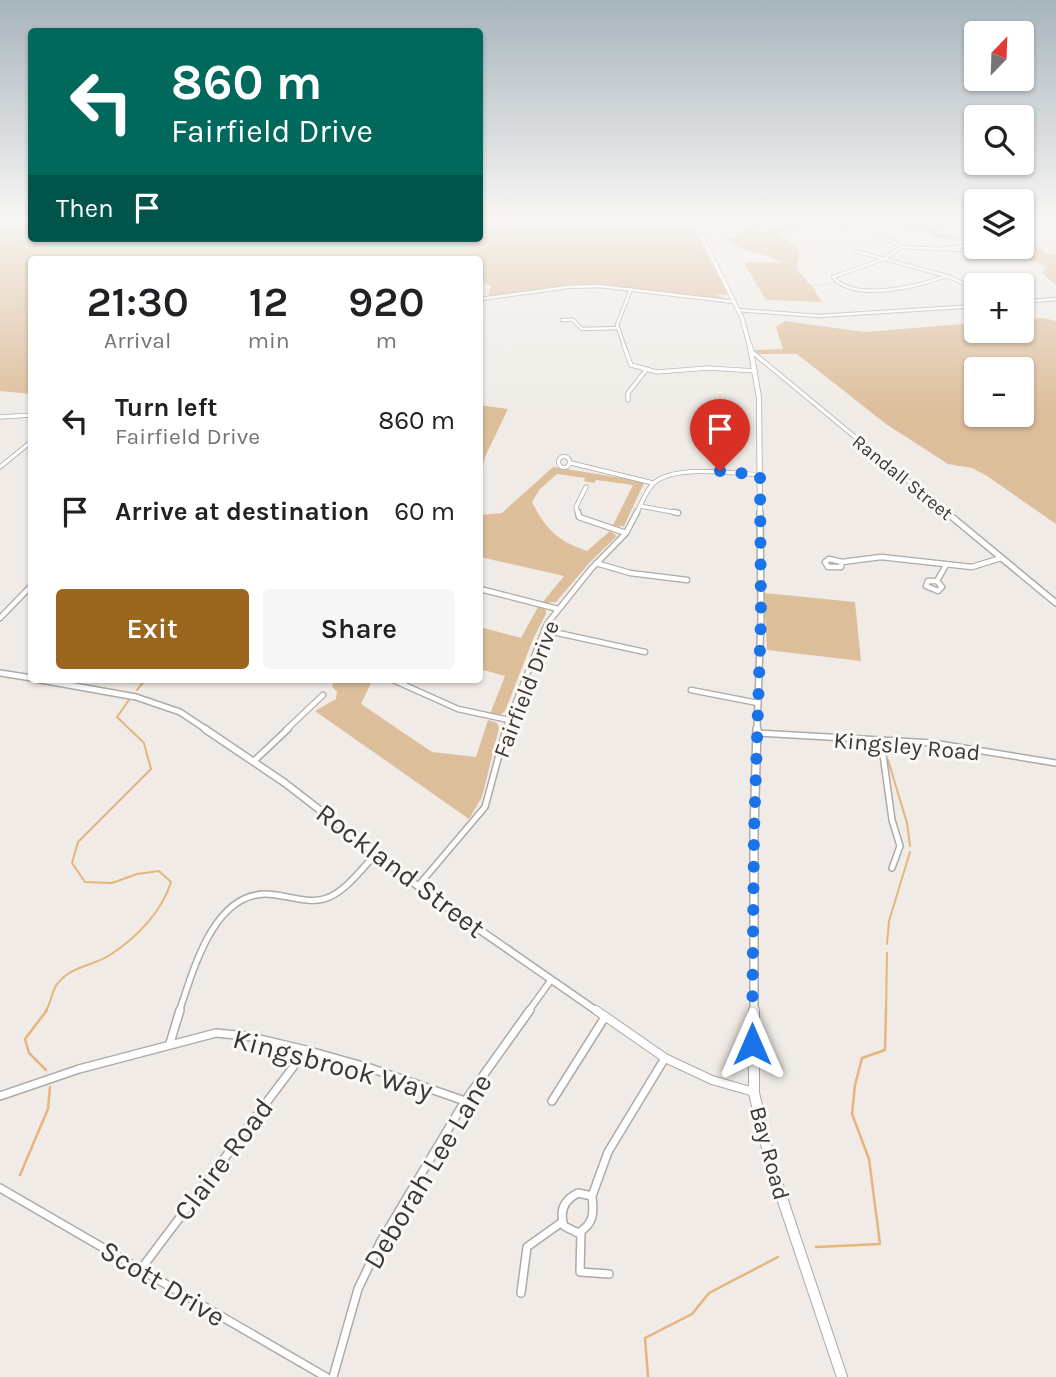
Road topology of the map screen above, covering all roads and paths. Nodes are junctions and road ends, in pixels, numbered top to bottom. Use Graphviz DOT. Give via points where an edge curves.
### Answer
graph roads {
  1 [pos="725,283"];
  2 [pos="838,283"];
  3 [pos="929,283"];
  4 [pos="631,289"];
  5 [pos="483,299"];
  6 [pos="1056,299"];
  7 [pos="1034,301"];
  8 [pos="736,306"];
  9 [pos="964,307"];
  10 [pos="562,320"];
  11 [pos="618,328"];
  12 [pos="751,351"];
  13 [pos="646,370"];
  14 [pos="755,371"];
  15 [pos="628,400"];
  16 [pos="28,415"];
  17 [pos="0,417"];
  18 [pos="28,444"];
  19 [pos="571,463"];
  20 [pos="0,467"];
  21 [pos="760,475"];
  22 [pos="653,483"];
  23 [pos="586,487"];
  24 [pos="640,506"];
  25 [pos="678,513"];
  26 [pos="626,533"];
  27 [pos="1001,558"];
  28 [pos="842,562"];
  29 [pos="596,563"];
  30 [pos="946,565"];
  31 [pos="687,580"];
  32 [pos="937,581"];
  33 [pos="28,589"];
  34 [pos="483,590"];
  35 [pos="1056,603"];
  36 [pos="558,609"];
  37 [pos="0,618"];
  38 [pos="544,630"];
  39 [pos="645,652"];
  40 [pos="0,673"];
  41 [pos="28,678"];
  42 [pos="58,683"];
  43 [pos="400,683"];
  44 [pos="691,690"];
  45 [pos="323,695"];
  46 [pos="759,704"];
  47 [pos="509,720"];
  48 [pos="757,733"];
  49 [pos="881,740"];
  50 [pos="254,761"];
  51 [pos="1056,763"];
  52 [pos="376,855"];
  53 [pos="892,868"];
  54 [pos="418,886"];
  55 [pos="551,979"];
  56 [pos="605,1017"];
  57 [pos="169,1044"];
  58 [pos="306,1050"];
  59 [pos="665,1058"];
  60 [pos="754,1093"];
  61 [pos="0,1096"];
  62 [pos="465,1101"];
  63 [pos="552,1101"];
  64 [pos="0,1188"];
  65 [pos="592,1196"];
  66 [pos="562,1222"];
  67 [pos="581,1232"];
  68 [pos="141,1269"];
  69 [pos="609,1274"];
  70 [pos="521,1293"];
  71 [pos="326,1377"];
  72 [pos="333,1377"];
  73 [pos="842,1377"];
  1 -- 8 [label="main road, Bay Road"];
  2 -- 3 [label="street" via="859,291"];
  4 -- 5 [label="street" via="569,287"];
  4 -- 8 [label="street"];
  4 -- 11 [label="street"];
  6 -- 7 [label="street"];
  8 -- 9 [label="street" via="820,316"];
  8 -- 12 [label="main road, Bay Road"];
  10 -- 11 [label="street" via="573,320 582,329"];
  11 -- 13 [label="street" via="628,362"];
  12 -- 14 [label="main road, Bay Road"];
  12 -- 27 [label="street, Randall Street"];
  13 -- 14 [label="street"];
  13 -- 15 [label="street" via="628,393"];
  14 -- 21 [label="main road, Bay Road"];
  16 -- 17 [label="street"];
  18 -- 20 [label="street"];
  19 -- 22 [label="street"];
  21 -- 22 [label="street" via="712,471 670,475"];
  21 -- 46 [label="main road, Bay Road"];
  22 -- 24 [label="street, Fairfield Drive"];
  23 -- 26 [label="street" via="576,507 579,517"];
  24 -- 25 [label="street"];
  24 -- 26 [label="street, Fairfield Drive"];
  26 -- 29 [label="street, Fairfield Drive"];
  27 -- 30 [label="street" via="972,566"];
  27 -- 35 [label="street, Randall Street"];
  28 -- 30 [label="street" via="881,557"];
  29 -- 31 [label="street" via="630,573"];
  29 -- 36 [label="street, Fairfield Drive"];
  30 -- 32 [label="street"];
  33 -- 37 [label="street"];
  34 -- 36 [label="street"];
  36 -- 38 [label="street, Fairfield Drive"];
  38 -- 39 [label="street"];
  38 -- 47 [label="street, Fairfield Drive"];
  40 -- 41 [label="street, Rockland Street"];
  42 -- 50 [label="street, Rockland Street" via="167,706"];
  43 -- 47 [label="street" via="458,709"];
  44 -- 46 [label="street"];
  45 -- 50 [label="street"];
  46 -- 48 [label="main road, Bay Road"];
  47 -- 54 [label="street, Fairfield Drive" via="485,807"];
  48 -- 49 [label="street, Kingsley Road"];
  48 -- 60 [label="main road, Bay Road"];
  49 -- 51 [label="street, Kingsley Road" via="933,743"];
  49 -- 53 [label="street" via="888,799 900,846"];
  50 -- 52 [label="street, Rockland Street"];
  52 -- 54 [label="street, Rockland Street"];
  52 -- 57 [label="street" via="323,900 255,894 232,906 222,916 196,971"];
  54 -- 55 [label="street, Rockland Street"];
  55 -- 56 [label="street, Rockland Street"];
  55 -- 62 [label="street, Deborah Lee Lane"];
  56 -- 59 [label="street, Rockland Street"];
  56 -- 63 [label="street"];
  57 -- 58 [label="street, Kingsbrook Way" via="224,1033"];
  57 -- 61 [label="street, Kingsbrook Way"];
  58 -- 62 [label="street, Kingsbrook Way"];
  58 -- 68 [label="street, Claire Road"];
  59 -- 60 [label="street, Rockland Street"];
  59 -- 65 [label="street" via="608,1152"];
  60 -- 73 [label="main road, Bay Road" via="771,1165"];
  62 -- 72 [label="street, Deborah Lee Lane" via="365,1271"];
  64 -- 68 [label="street, Scott Drive"];
  65 -- 66 [label="street" via="578,1193 570,1197 562,1208"];
  65 -- 67 [label="street" via="592,1221"];
  66 -- 67 [label="street"];
  66 -- 70 [label="street" via="527,1247"];
  67 -- 69 [label="street" via="580,1272"];
  68 -- 71 [label="street, Scott Drive"];
}
